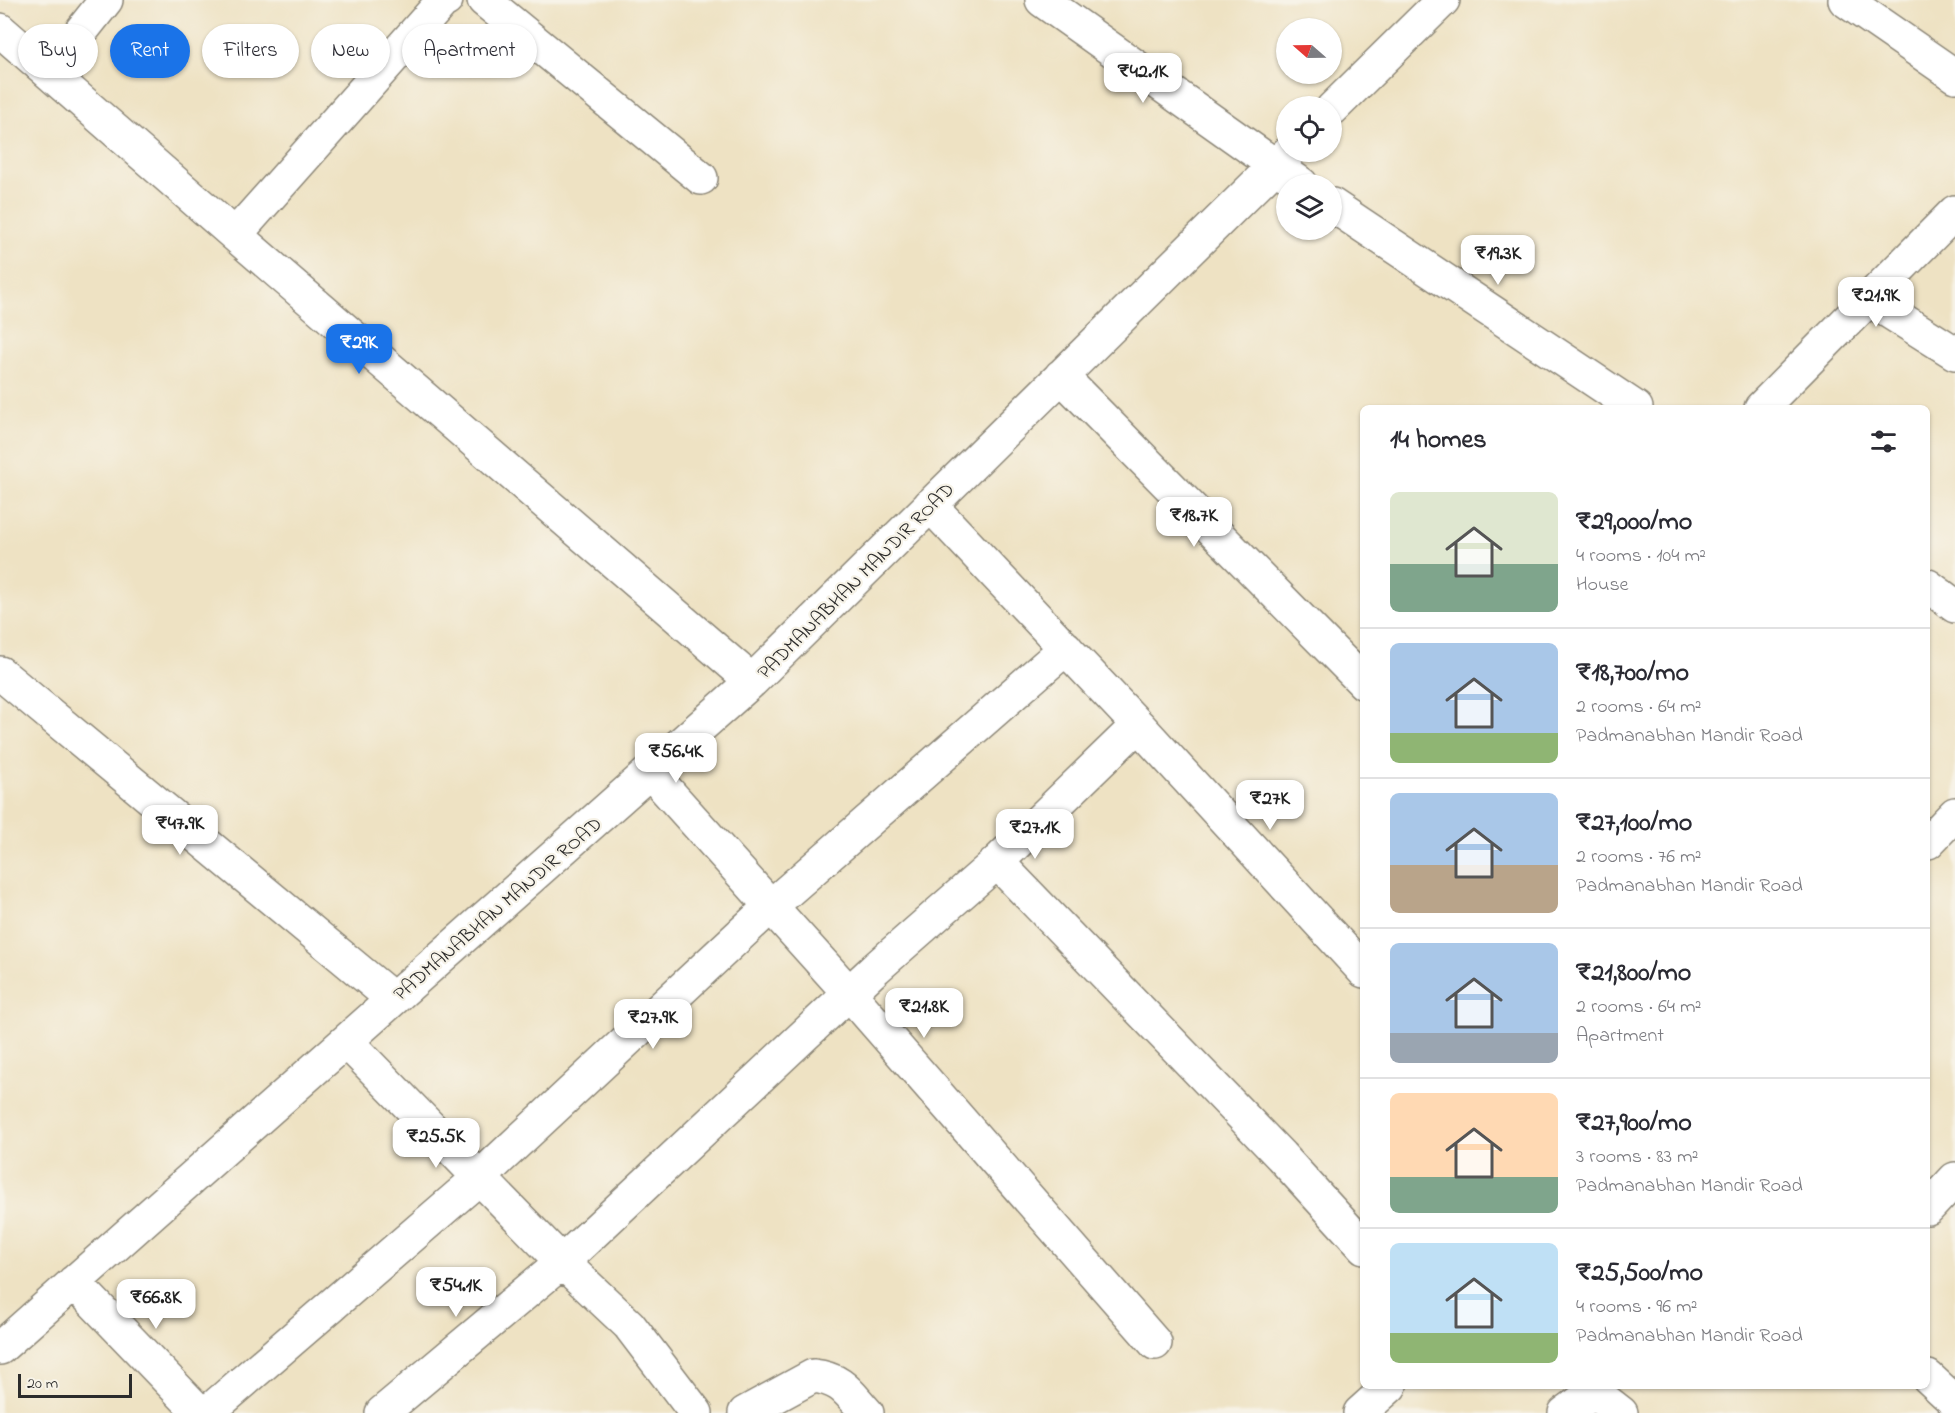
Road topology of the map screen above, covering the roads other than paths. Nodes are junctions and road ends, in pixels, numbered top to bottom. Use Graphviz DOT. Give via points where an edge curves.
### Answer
graph roads {
  1 [pos="106,0"];
  2 [pos="446,0"];
  3 [pos="484,0"];
  4 [pos="1443,0"];
  5 [pos="1845,0"];
  6 [pos="1047,1"];
  7 [pos="87,24"];
  8 [pos="0,30"];
  9 [pos="18,45"];
  10 [pos="1955,76"];
  11 [pos="56,78"];
  12 [pos="1342,99"];
  13 [pos="1276,156"];
  14 [pos="1278,162"];
  15 [pos="1283,162"];
  16 [pos="1292,174"];
  17 [pos="701,178"];
  18 [pos="1955,212"];
  19 [pos="1342,213"];
  20 [pos="235,235"];
  21 [pos="1869,299"];
  22 [pos="1955,353"];
  23 [pos="1061,376"];
  24 [pos="1631,405"];
  25 [pos="1764,405"];
  26 [pos="930,506"];
  27 [pos="1930,587"];
  28 [pos="1955,606"];
  29 [pos="1066,648"];
  30 [pos="0,673"];
  31 [pos="1360,679"];
  32 [pos="752,681"];
  33 [pos="1138,725"];
  34 [pos="651,773"];
  35 [pos="1955,814"];
  36 [pos="1930,840"];
  37 [pos="997,862"];
  38 [pos="771,906"];
  39 [pos="1360,967"];
  40 [pos="849,993"];
  41 [pos="393,999"];
  42 [pos="346,1041"];
  43 [pos="479,1178"];
  44 [pos="1955,1179"];
  45 [pos="1930,1207"];
  46 [pos="1360,1244"];
  47 [pos="562,1262"];
  48 [pos="74,1282"];
  49 [pos="1155,1343"];
  50 [pos="1,1345"];
  51 [pos="1930,1379"];
  52 [pos="1387,1389"];
  53 [pos="1597,1389"];
  54 [pos="1955,1402"];
  55 [pos="200,1413"];
  56 [pos="207,1413"];
  57 [pos="382,1413"];
  58 [pos="696,1413"];
  59 [pos="745,1413"];
  60 [pos="867,1413"];
  61 [pos="1360,1413"];
  62 [pos="1565,1413"];
  63 [pos="1622,1413"];
  1 -- 7 [label="street"];
  2 -- 20 [label="street"];
  3 -- 17 [label="street"];
  4 -- 12 [label="street"];
  5 -- 10 [label="street"];
  6 -- 13 [label="street"];
  8 -- 9 [label="street"];
  11 -- 20 [label="street"];
  14 -- 23 [label="street, PADMANABHAN MANDIR ROAD"];
  15 -- 16 [label="street"];
  18 -- 21 [label="street"];
  19 -- 24 [label="street"];
  20 -- 32 [label="street"];
  21 -- 22 [label="street"];
  21 -- 25 [label="street"];
  23 -- 26 [label="street, PADMANABHAN MANDIR ROAD"];
  23 -- 31 [label="street"];
  26 -- 29 [label="street"];
  26 -- 32 [label="street, PADMANABHAN MANDIR ROAD"];
  27 -- 28 [label="street"];
  29 -- 33 [label="street"];
  29 -- 38 [label="street"];
  30 -- 41 [label="street"];
  32 -- 34 [label="street, PADMANABHAN MANDIR ROAD"];
  33 -- 37 [label="street"];
  33 -- 39 [label="street"];
  34 -- 38 [label="street"];
  34 -- 41 [label="street, PADMANABHAN MANDIR ROAD"];
  35 -- 36 [label="street"];
  37 -- 40 [label="street"];
  37 -- 46 [label="street" via="1281,1156"];
  38 -- 40 [label="street"];
  38 -- 43 [label="street"];
  40 -- 47 [label="street"];
  40 -- 49 [label="street"];
  41 -- 42 [label="street, PADMANABHAN MANDIR ROAD"];
  42 -- 43 [label="street"];
  42 -- 48 [label="street, PADMANABHAN MANDIR ROAD"];
  43 -- 47 [label="street"];
  43 -- 56 [label="street"];
  44 -- 45 [label="street"];
  47 -- 57 [label="street"];
  47 -- 58 [label="street" via="629,1325"];
  48 -- 50 [label="street, PADMANABHAN MANDIR ROAD"];
  48 -- 55 [label="street"];
  51 -- 54 [label="street"];
  52 -- 61 [label="street"];
  53 -- 62 [label="street"];
  53 -- 63 [label="street"];
  59 -- 60 [label="street" via="813,1376 840,1383"];
}
